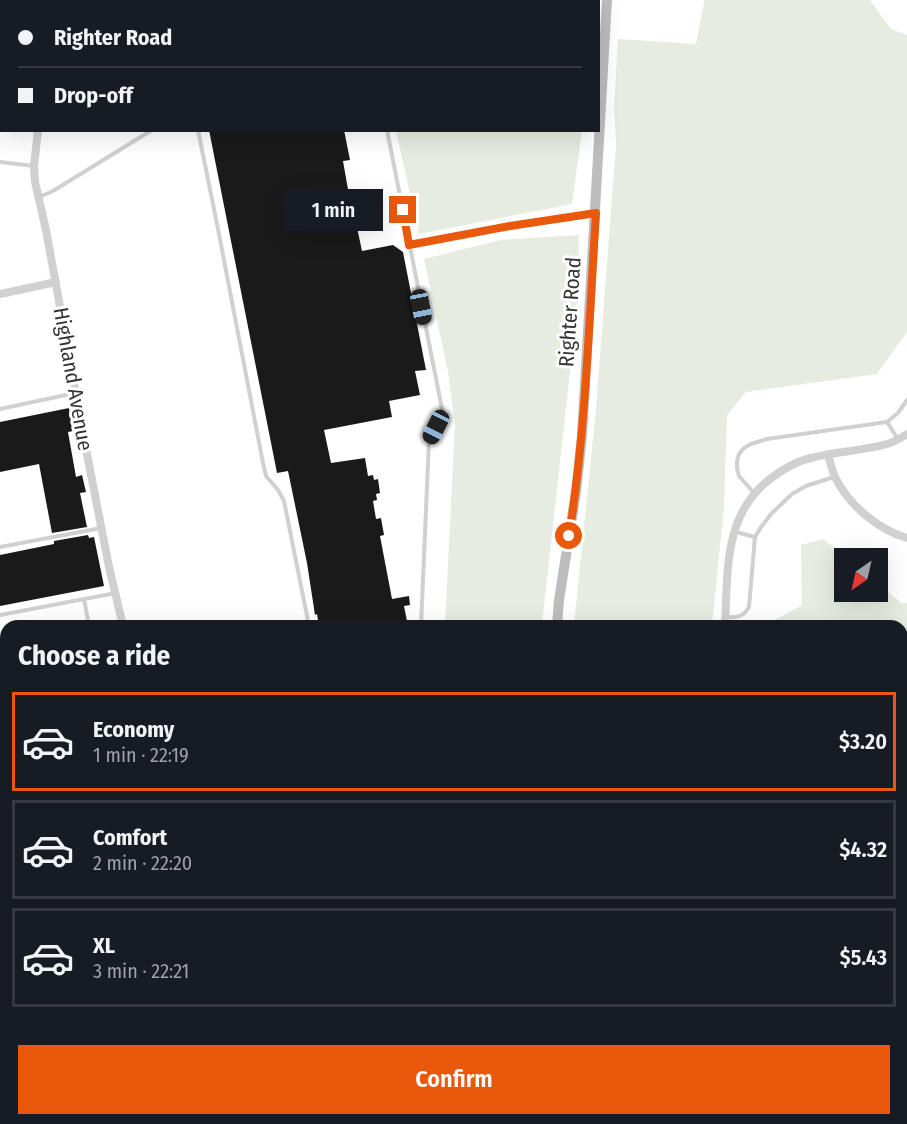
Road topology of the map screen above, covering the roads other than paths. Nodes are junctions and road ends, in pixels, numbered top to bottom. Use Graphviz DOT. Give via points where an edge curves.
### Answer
graph roads {
  1 [pos="607,0"];
  2 [pos="38,132"];
  3 [pos="149,132"];
  4 [pos="198,132"];
  5 [pos="387,132"];
  6 [pos="0,162"];
  7 [pos="34,166"];
  8 [pos="38,198"];
  9 [pos="596,213"];
  10 [pos="409,245"];
  11 [pos="56,282"];
  12 [pos="0,294"];
  13 [pos="76,393"];
  14 [pos="907,400"];
  15 [pos="0,408"];
  16 [pos="887,422"];
  17 [pos="907,434"];
  18 [pos="897,439"];
  19 [pos="828,454"];
  20 [pos="835,477"];
  21 [pos="754,493"];
  22 [pos="102,528"];
  23 [pos="734,531"];
  24 [pos="755,537"];
  25 [pos="907,538"];
  26 [pos="0,547"];
  27 [pos="116,593"];
  28 [pos="84,598"];
  29 [pos="0,615"];
  30 [pos="87,620"];
  31 [pos="122,620"];
  32 [pos="308,620"];
  33 [pos="421,620"];
  34 [pos="557,620"];
  35 [pos="725,620"];
  36 [pos="728,620"];
  1 -- 9 [label="street, Righter Road"];
  2 -- 7 [label="street, Highland Avenue"];
  3 -- 8 [label="lane"];
  4 -- 32 [label="lane" via="263,463 266,476 284,501"];
  5 -- 10 [label="lane"];
  6 -- 7 [label="lane"];
  7 -- 8 [label="street, Highland Avenue"];
  8 -- 11 [label="street, Highland Avenue"];
  9 -- 10 [label="lane"];
  9 -- 34 [label="street, Righter Road" via="582,436"];
  10 -- 33 [label="lane" via="442,414 429,440"];
  11 -- 12 [label="street"];
  11 -- 13 [label="street, Highland Avenue"];
  13 -- 15 [label="lane"];
  13 -- 22 [label="street, Highland Avenue"];
  14 -- 16 [label="lane"];
  16 -- 18 [label="lane"];
  16 -- 21 [label="lane" via="751,444 739,454 737,468"];
  17 -- 18 [label="street"];
  18 -- 19 [label="street"];
  19 -- 20 [label="street"];
  19 -- 21 [label="street" via="795,463"];
  20 -- 24 [label="lane" via="792,494"];
  20 -- 25 [label="street" via="866,516 894,535"];
  21 -- 23 [label="street"];
  22 -- 26 [label="lane"];
  22 -- 27 [label="street, Highland Avenue"];
  23 -- 24 [label="lane"];
  23 -- 35 [label="street"];
  24 -- 36 [label="lane" via="749,607 742,616"];
  27 -- 28 [label="lane"];
  27 -- 31 [label="street, Highland Avenue"];
  28 -- 29 [label="lane"];
  28 -- 30 [label="lane"];
}
